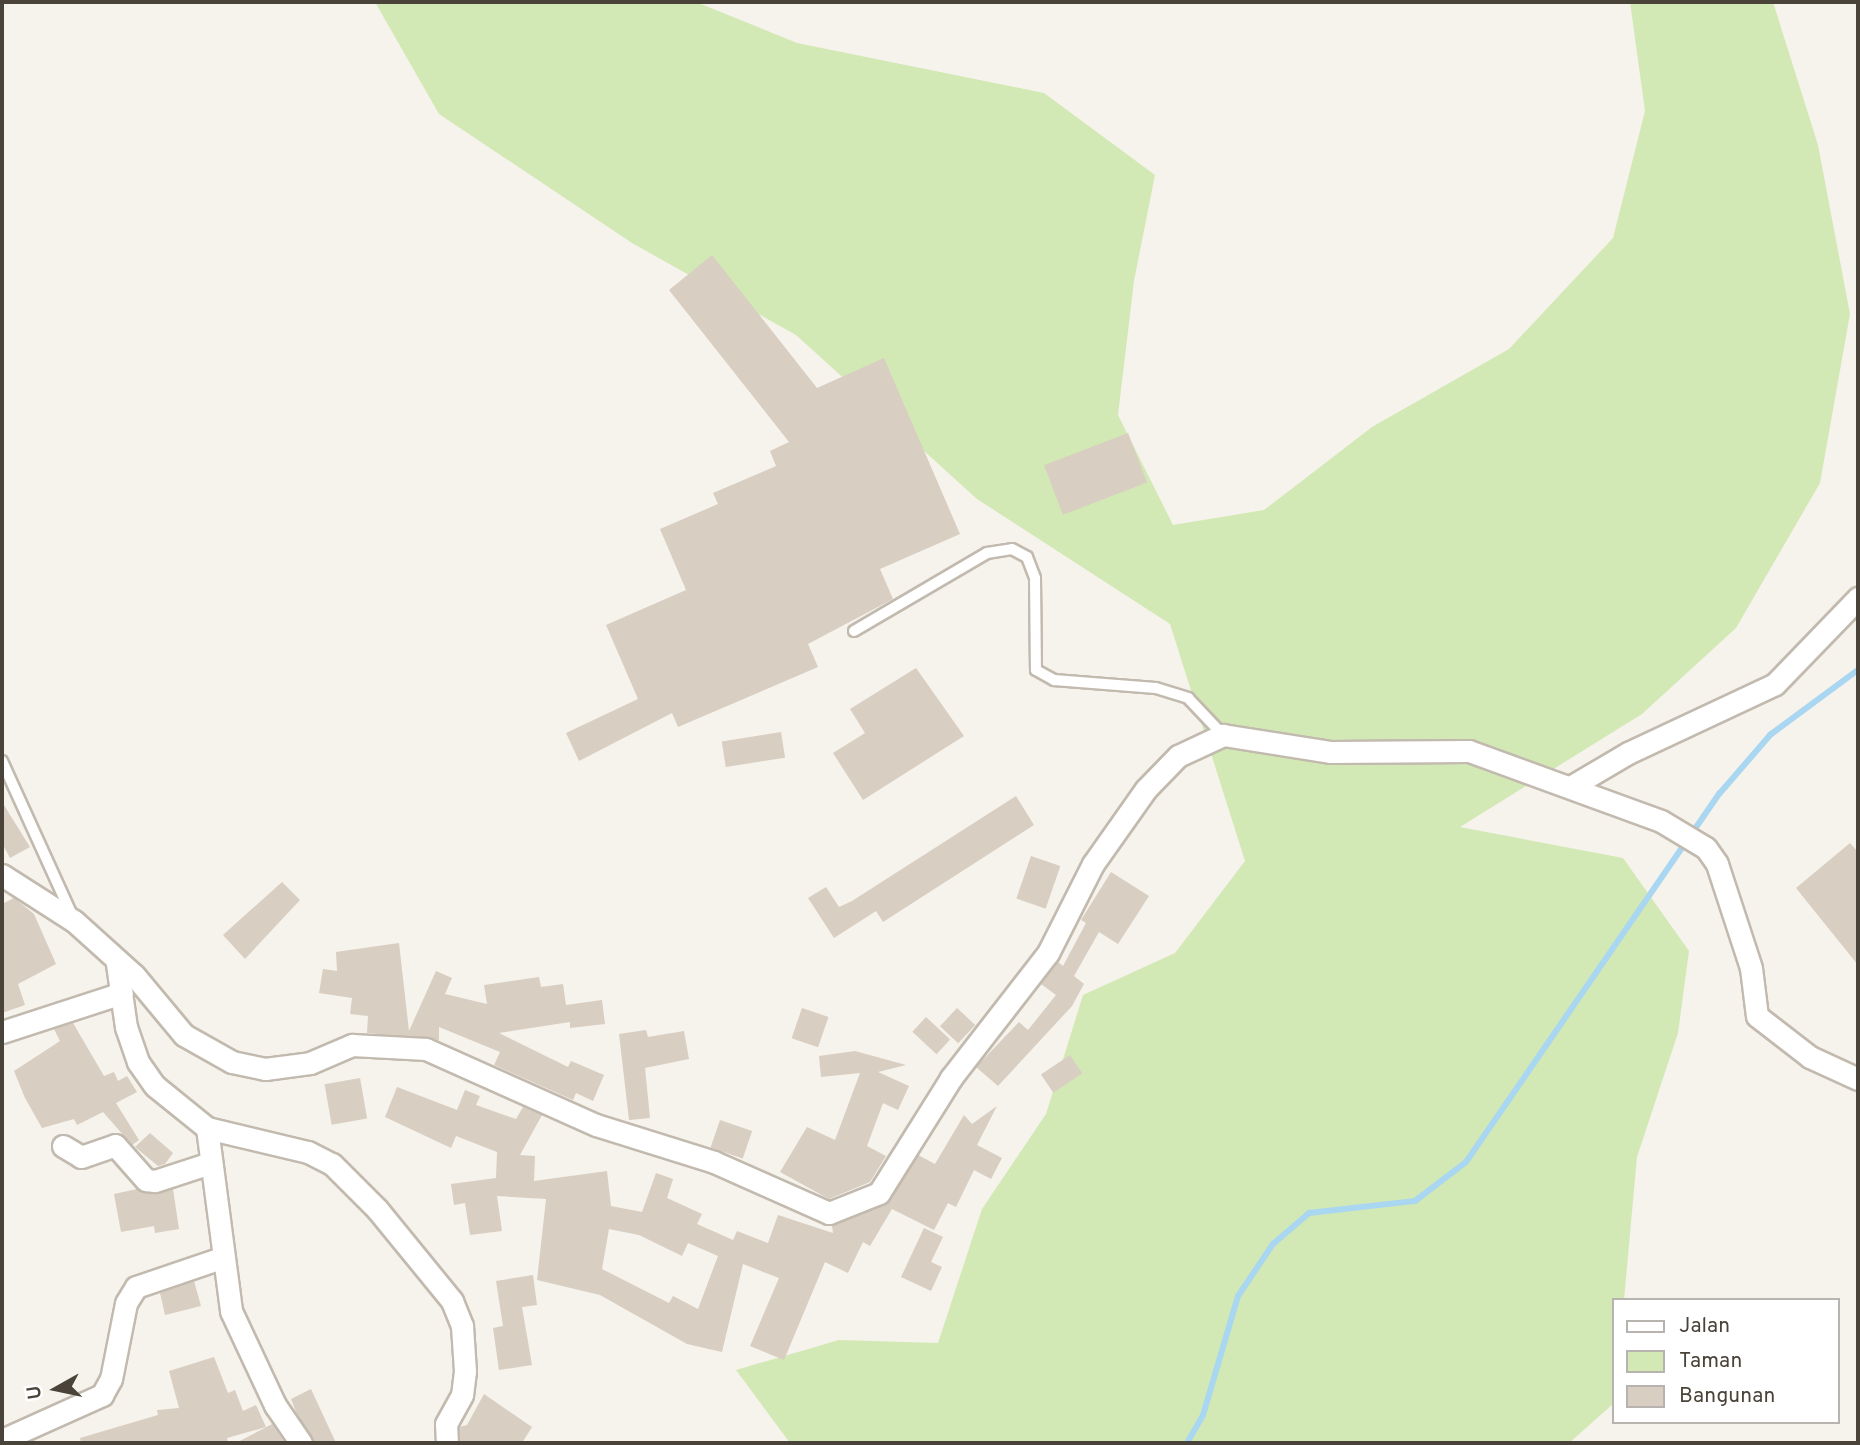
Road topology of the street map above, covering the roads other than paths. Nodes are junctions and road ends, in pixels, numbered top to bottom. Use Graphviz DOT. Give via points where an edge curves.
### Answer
graph roads {
  1 [pos="1858,598"];
  2 [pos="855,631"];
  3 [pos="1223,735"];
  4 [pos="2,761"];
  5 [pos="1572,786"];
  6 [pos="2,875"];
  7 [pos="74,921"];
  8 [pos="117,964"];
  9 [pos="122,993"];
  10 [pos="2,1032"];
  11 [pos="1858,1079"];
  12 [pos="207,1128"];
  13 [pos="64,1146"];
  14 [pos="210,1163"];
  15 [pos="221,1258"];
  16 [pos="2,1440"];
  17 [pos="301,1443"];
  18 [pos="447,1443"];
  1 -- 5 [label="street" via="1775,684 1628,753"];
  2 -- 3 [label="lane" via="987,553 1012,549 1027,557 1035,578 1036,670 1054,680 1156,688 1188,698"];
  3 -- 5 [label="street" via="1330,752 1469,751"];
  3 -- 8 [label="street" via="1178,756 1146,789 1093,864 1048,953 951,1078 879,1193 841,1211 818,1211 714,1162 596,1125 426,1049 352,1045 310,1063 265,1069 232,1062 184,1035 148,990"];
  4 -- 7 [label="lane"];
  5 -- 11 [label="street" via="1687,833 1706,848 1717,864 1751,968 1758,1016 1810,1057"];
  6 -- 7 [label="street"];
  7 -- 8 [label="street"];
  8 -- 9 [label="street"];
  9 -- 10 [label="street"];
  9 -- 12 [label="street" via="126,1027 146,1074"];
  12 -- 14 [label="street"];
  12 -- 18 [label="street" via="296,1149 332,1164 377,1209 452,1301 462,1326 465,1371 462,1395 446,1424"];
  13 -- 14 [label="street" via="80,1157 115,1145 146,1180"];
  14 -- 15 [label="street"];
  15 -- 16 [label="street" via="136,1287 126,1303 111,1379 102,1395"];
  15 -- 17 [label="street" via="231,1311 252,1362"];
}
